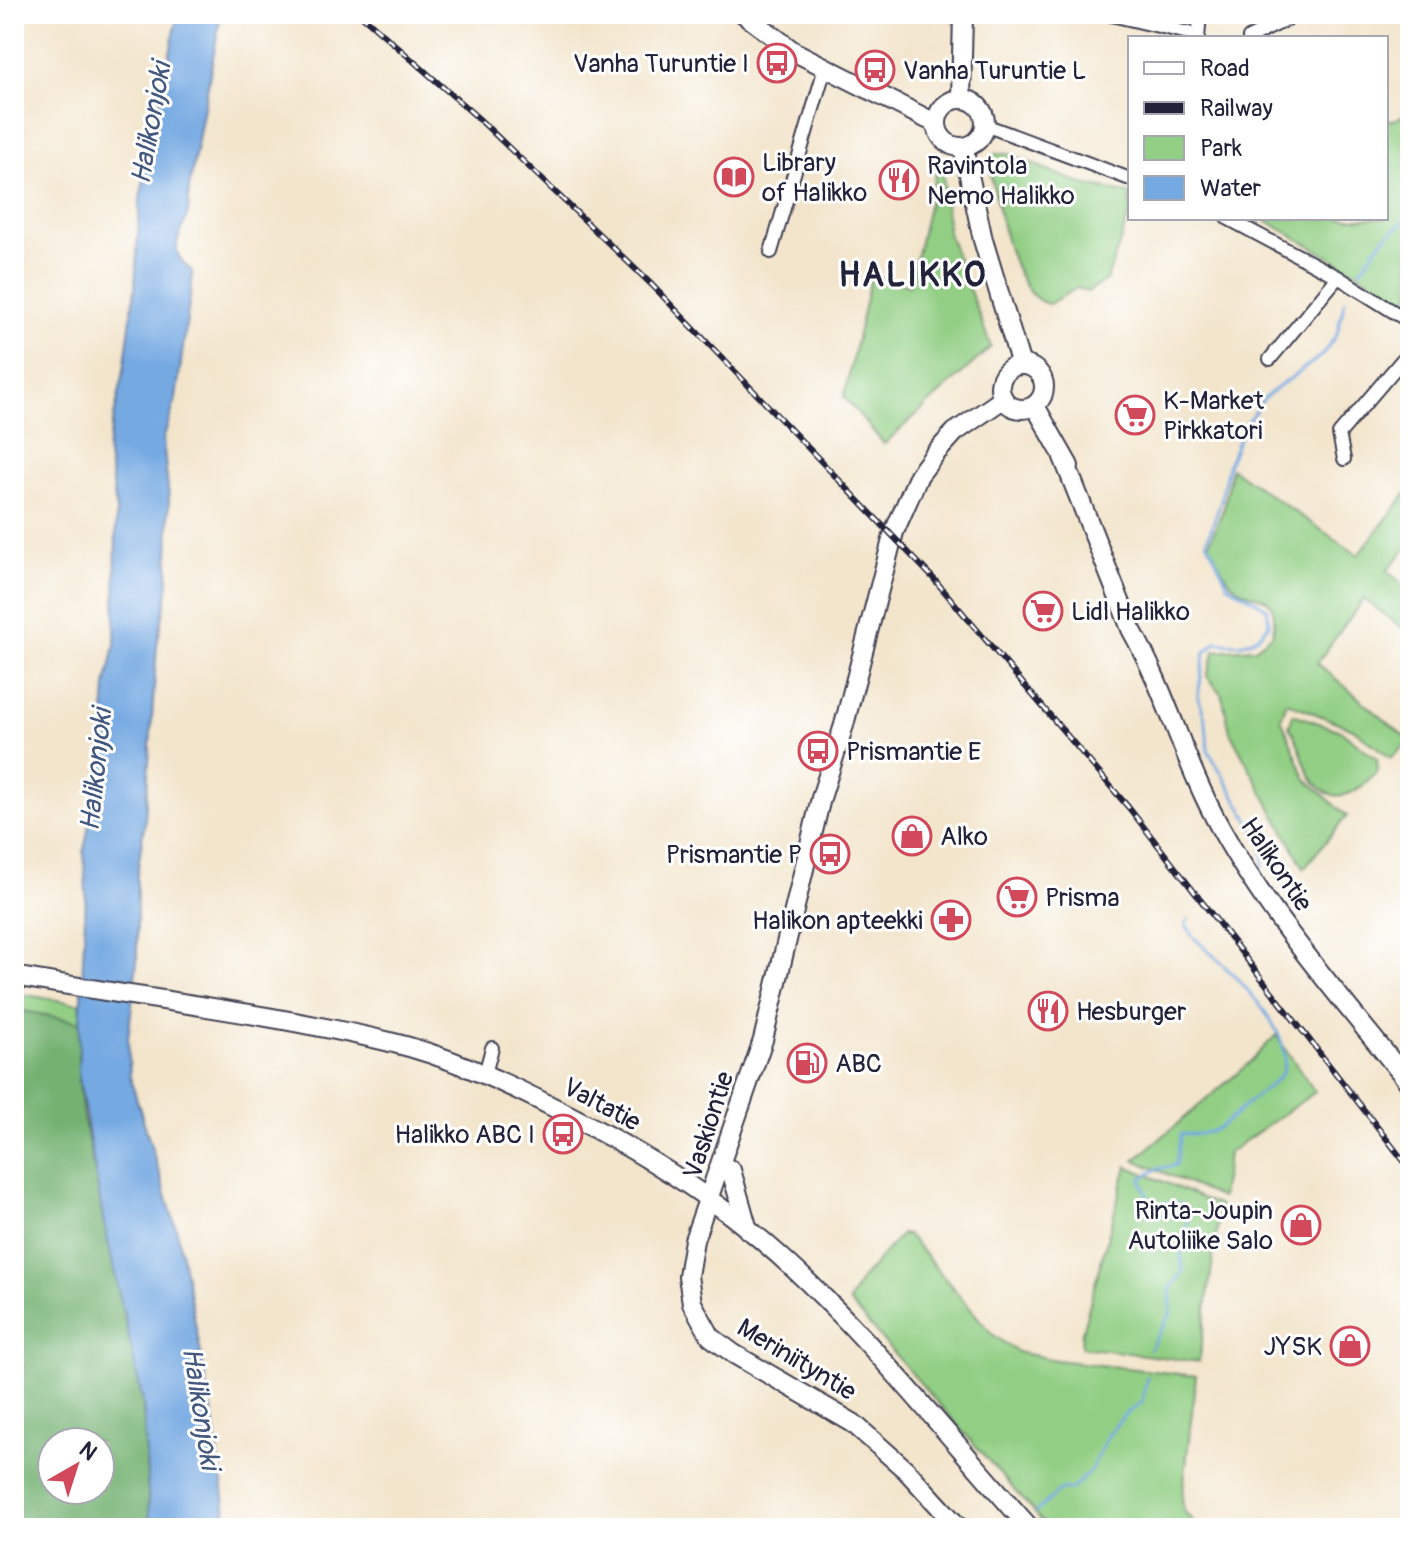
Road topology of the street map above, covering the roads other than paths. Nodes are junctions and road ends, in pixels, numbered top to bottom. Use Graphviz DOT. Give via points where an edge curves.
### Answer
graph roads {
  1 [pos="744,14"];
  2 [pos="963,14"];
  3 [pos="1107,14"];
  4 [pos="1200,14"];
  5 [pos="1296,14"];
  6 [pos="1197,36"];
  7 [pos="1253,36"];
  8 [pos="825,68"];
  9 [pos="961,99"];
  10 [pos="937,124"];
  11 [pos="985,125"];
  12 [pos="963,147"];
  13 [pos="1128,178"];
  14 [pos="1231,220"];
  15 [pos="771,252"];
  16 [pos="1338,277"];
  17 [pos="1410,322"];
  18 [pos="1410,351"];
  19 [pos="1270,359"];
  20 [pos="1021,365"];
  21 [pos="1003,399"];
  22 [pos="1035,406"];
  23 [pos="1344,459"];
  24 [pos="844,725"];
  25 [pos="14,976"];
  26 [pos="492,1048"];
  27 [pos="485,1074"];
  28 [pos="1410,1084"];
  29 [pos="731,1170"];
  30 [pos="711,1200"];
  31 [pos="748,1230"];
  32 [pos="959,1528"];
  33 [pos="1030,1528"];
  1 -- 8 [label="main road"];
  2 -- 9 [label="main road"];
  3 -- 6 [label="street"];
  4 -- 6 [label="street"];
  5 -- 7 [label="street"];
  8 -- 10 [label="main road"];
  8 -- 15 [label="street"];
  9 -- 10 [label="main road" via="943,107"];
  9 -- 11 [label="main road" via="978,106"];
  10 -- 12 [label="main road" via="945,140"];
  11 -- 12 [label="main road" via="979,139"];
  11 -- 13 [label="street"];
  12 -- 20 [label="main road" via="983,240"];
  14 -- 16 [label="street"];
  16 -- 17 [label="street"];
  16 -- 19 [label="street"];
  18 -- 23 [label="street" via="1339,434"];
  20 -- 21 [label="main road" via="1003,377"];
  20 -- 22 [label="main road" via="1034,368 1043,379 1044,394"];
  21 -- 22 [label="main road" via="1021,409"];
  21 -- 24 [label="main road, Vaskiontie" via="955,432 919,475 894,532"];
  22 -- 28 [label="main road, Halikontie" via="1101,525 1200,791 1247,874"];
  24 -- 29 [label="main road, Vaskiontie" via="842,765 797,956"];
  24 -- 30 [label="main road, Vaskiontie" via="821,798 763,1040"];
  25 -- 27 [label="main road, Valtatie" via="392,1043"];
  26 -- 27 [label="street"];
  27 -- 30 [label="main road, Valtatie" via="633,1150"];
  29 -- 30 [label="main road, Vaskiontie"];
  29 -- 31 [label="main road"];
  30 -- 31 [label="main road, Valtatie"];
  30 -- 32 [label="main road, Meriniityntie" via="694,1240 688,1276 692,1303 711,1337 853,1423"];
  31 -- 33 [label="main road, Valtatie" via="871,1347"];
}
